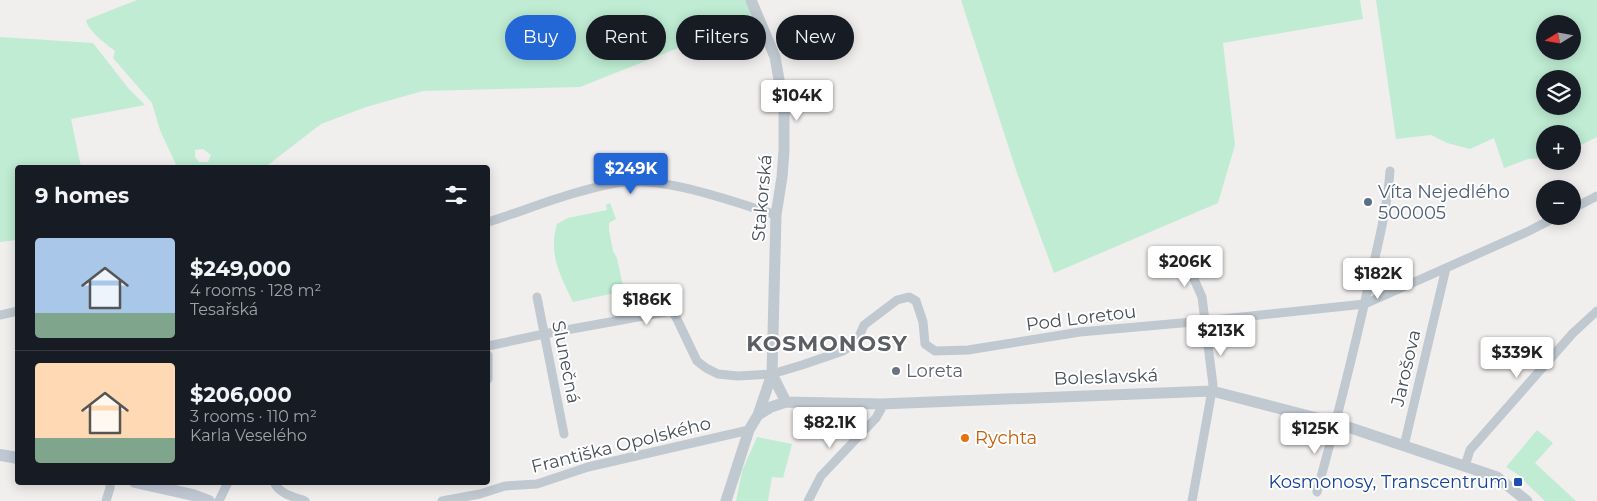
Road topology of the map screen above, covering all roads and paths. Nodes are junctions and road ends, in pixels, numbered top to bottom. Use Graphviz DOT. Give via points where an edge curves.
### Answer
graph roads {
  1 [pos="752,0"];
  2 [pos="1390,171"];
  3 [pos="1597,196"];
  4 [pos="1581,204"];
  5 [pos="776,215"];
  6 [pos="490,221"];
  7 [pos="1541,225"];
  8 [pos="1182,252"];
  9 [pos="1446,268"];
  10 [pos="537,297"];
  11 [pos="1365,304"];
  12 [pos="15,312"];
  13 [pos="1597,312"];
  14 [pos="0,315"];
  15 [pos="1204,321"];
  16 [pos="544,334"];
  17 [pos="490,346"];
  18 [pos="772,374"];
  19 [pos="1212,391"];
  20 [pos="786,402"];
  21 [pos="881,404"];
  22 [pos="758,416"];
  23 [pos="1336,423"];
  24 [pos="749,430"];
  25 [pos="564,434"];
  26 [pos="1404,446"];
  27 [pos="0,455"];
  28 [pos="15,458"];
  29 [pos="1465,466"];
  30 [pos="110,485"];
  31 [pos="148,485"];
  32 [pos="227,485"];
  33 [pos="274,485"];
  34 [pos="488,486"];
  35 [pos="1317,492"];
  36 [pos="106,501"];
  37 [pos="209,501"];
  38 [pos="219,501"];
  39 [pos="305,501"];
  40 [pos="442,501"];
  41 [pos="726,501"];
  42 [pos="808,501"];
  43 [pos="1192,501"];
  44 [pos="1527,501"];
  1 -- 5 [label="street, Stakorská" via="775,57 784,108 782,177"];
  2 -- 11 [label="street" via="1388,202"];
  3 -- 4 [label="street"];
  5 -- 6 [label="street" via="658,183 617,183"];
  5 -- 18 [label="street, Stakorská"];
  7 -- 9 [label="street, Pod Loretou"];
  8 -- 15 [label="street" via="1202,297"];
  9 -- 11 [label="street, Pod Loretou"];
  9 -- 26 [label="street, Jarošova"];
  10 -- 16 [label="street, Slunečná"];
  11 -- 15 [label="street, Pod Loretou"];
  11 -- 23 [label="street"];
  12 -- 14 [label="street"];
  13 -- 29 [label="street" via="1573,333 1470,450"];
  15 -- 18 [label="street, Pod Loretou" via="1080,332 968,350 935,352 925,344 921,315 916,301 909,297 897,300 864,325 858,339 837,354"];
  15 -- 19 [label="street"];
  16 -- 17 [label="street"];
  16 -- 18 [label="street, Pod Loretou" via="671,311 696,361 706,368 718,374 738,376"];
  16 -- 25 [label="street, Slunečná"];
  18 -- 20 [label="street"];
  18 -- 22 [label="street"];
  19 -- 21 [label="street, Boleslavská"];
  19 -- 23 [label="street, Boleslavská"];
  19 -- 43 [label="street"];
  20 -- 21 [label="street, Boleslavská"];
  20 -- 22 [label="street, Boleslavská"];
  21 -- 42 [label="street" via="876,418 821,476"];
  22 -- 24 [label="street"];
  23 -- 26 [label="street, Boleslavská"];
  23 -- 35 [label="street"];
  24 -- 34 [label="street, Františka Opolského" via="588,467 537,484"];
  24 -- 41 [label="street"];
  26 -- 29 [label="street, Boleslavská"];
  27 -- 28 [label="main road"];
  29 -- 44 [label="street, Boleslavská" via="1501,479"];
  30 -- 36 [label="street"];
  31 -- 37 [label="main road"];
  32 -- 38 [label="street"];
  33 -- 39 [label="street" via="285,494"];
  34 -- 40 [label="street, Františka Opolského" via="480,494"];
}
